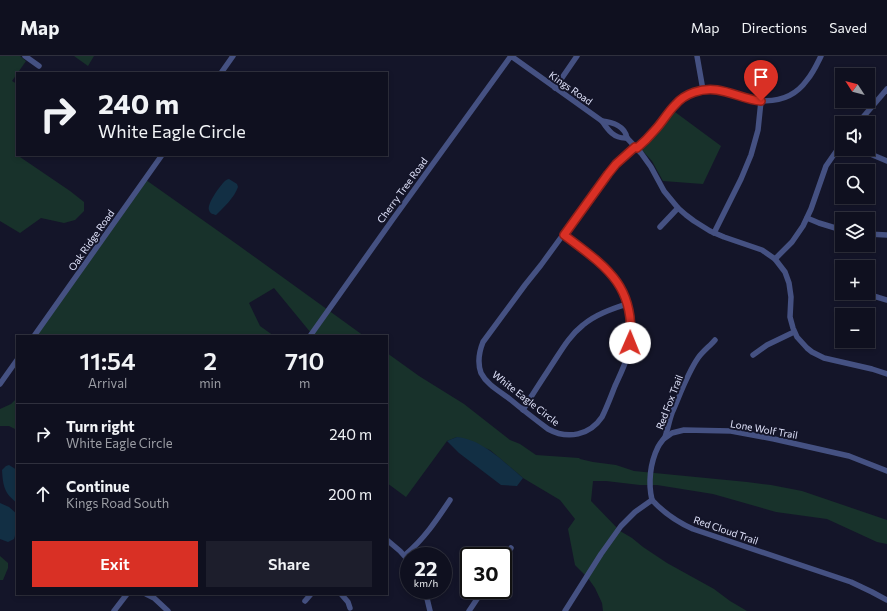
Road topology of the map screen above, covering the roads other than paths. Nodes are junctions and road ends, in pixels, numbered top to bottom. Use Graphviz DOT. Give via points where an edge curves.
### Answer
graph roads {
  1 [pos="24,56"];
  2 [pos="233,56"];
  3 [pos="510,56"];
  4 [pos="577,56"];
  5 [pos="697,56"];
  6 [pos="821,56"];
  7 [pos="39,66"];
  8 [pos="222,72"];
  9 [pos="555,88"];
  10 [pos="887,89"];
  11 [pos="703,90"];
  12 [pos="761,101"];
  13 [pos="864,116"];
  14 [pos="602,121"];
  15 [pos="617,126"];
  16 [pos="612,133"];
  17 [pos="627,138"];
  18 [pos="636,147"];
  19 [pos="835,153"];
  20 [pos="161,156"];
  21 [pos="875,156"];
  22 [pos="887,161"];
  23 [pos="678,208"];
  24 [pos="807,218"];
  25 [pos="660,227"];
  26 [pos="835,228"];
  27 [pos="714,232"];
  28 [pos="875,234"];
  29 [pos="564,235"];
  30 [pos="887,235"];
  31 [pos="775,259"];
  32 [pos="875,296"];
  33 [pos="887,300"];
  34 [pos="627,304"];
  35 [pos="794,332"];
  36 [pos="35,335"];
  37 [pos="311,335"];
  38 [pos="715,340"];
  39 [pos="753,355"];
  40 [pos="16,361"];
  41 [pos="887,374"];
  42 [pos="0,384"];
  43 [pos="666,409"];
  44 [pos="523,410"];
  45 [pos="665,438"];
  46 [pos="887,471"];
  47 [pos="450,500"];
  48 [pos="652,500"];
  49 [pos="388,541"];
  50 [pos="414,547"];
  51 [pos="400,550"];
  52 [pos="126,595"];
  53 [pos="148,595"];
  54 [pos="310,595"];
  55 [pos="342,595"];
  56 [pos="427,599"];
  57 [pos="477,599"];
  58 [pos="887,600"];
  59 [pos="305,601"];
  60 [pos="350,608"];
  61 [pos="114,611"];
  62 [pos="168,611"];
  63 [pos="430,611"];
  64 [pos="469,611"];
  65 [pos="565,611"];
  1 -- 7 [label="street"];
  2 -- 8 [label="street"];
  3 -- 9 [label="street, Kings Road"];
  3 -- 37 [label="street, Cherry Tree Road"];
  4 -- 9 [label="street"];
  5 -- 11 [label="street"];
  6 -- 12 [label="street" via="811,75 799,89 783,98"];
  9 -- 14 [label="street, Kings Road"];
  10 -- 13 [label="street"];
  11 -- 12 [label="street" via="717,90"];
  11 -- 18 [label="street, White Eagle Circle" via="679,101 649,137"];
  12 -- 27 [label="street" via="758,130 751,155"];
  14 -- 15 [label="street, Kings Road"];
  14 -- 16 [label="street, Kings Road"];
  15 -- 16 [label="street"];
  15 -- 17 [label="street" via="626,132"];
  16 -- 17 [label="street" via="616,137"];
  17 -- 18 [label="street"];
  18 -- 23 [label="street"];
  18 -- 29 [label="street, White Eagle Circle" via="616,164"];
  19 -- 24 [label="street" via="826,166"];
  20 -- 36 [label="street, Oak Ridge Road"];
  21 -- 22 [label="street"];
  23 -- 25 [label="street"];
  23 -- 27 [label="street"];
  24 -- 26 [label="street"];
  24 -- 31 [label="street" via="792,242"];
  27 -- 31 [label="street" via="762,250"];
  28 -- 30 [label="street"];
  29 -- 34 [label="street, White Eagle Circle" via="605,267 623,292"];
  29 -- 44 [label="street, White Eagle Circle" via="525,285 479,352 479,367 485,378"];
  31 -- 35 [label="street" via="785,272 789,283 790,317"];
  32 -- 33 [label="street"];
  34 -- 44 [label="street" via="599,314 576,332 564,345"];
  34 -- 44 [label="street, White Eagle Circle" via="631,326 629,352 597,424 571,436 559,434"];
  35 -- 39 [label="street" via="772,342"];
  35 -- 41 [label="street" via="801,343 818,356"];
  38 -- 45 [label="street, Red Fox Trail" via="693,366 672,413"];
  40 -- 42 [label="street"];
  43 -- 45 [label="street"];
  45 -- 46 [label="street, Lone Wolf Trail" via="684,430 731,431 849,456"];
  45 -- 48 [label="street, Red Fox Trail" via="657,448 650,474"];
  47 -- 50 [label="street" via="430,530"];
  48 -- 58 [label="street, Red Cloud Trail" via="666,514 693,529 840,578"];
  48 -- 65 [label="street" via="621,526"];
  49 -- 51 [label="street"];
  52 -- 61 [label="street"];
  53 -- 62 [label="street"];
  54 -- 59 [label="street"];
  55 -- 60 [label="street"];
  56 -- 63 [label="street"];
  57 -- 64 [label="street"];
}
